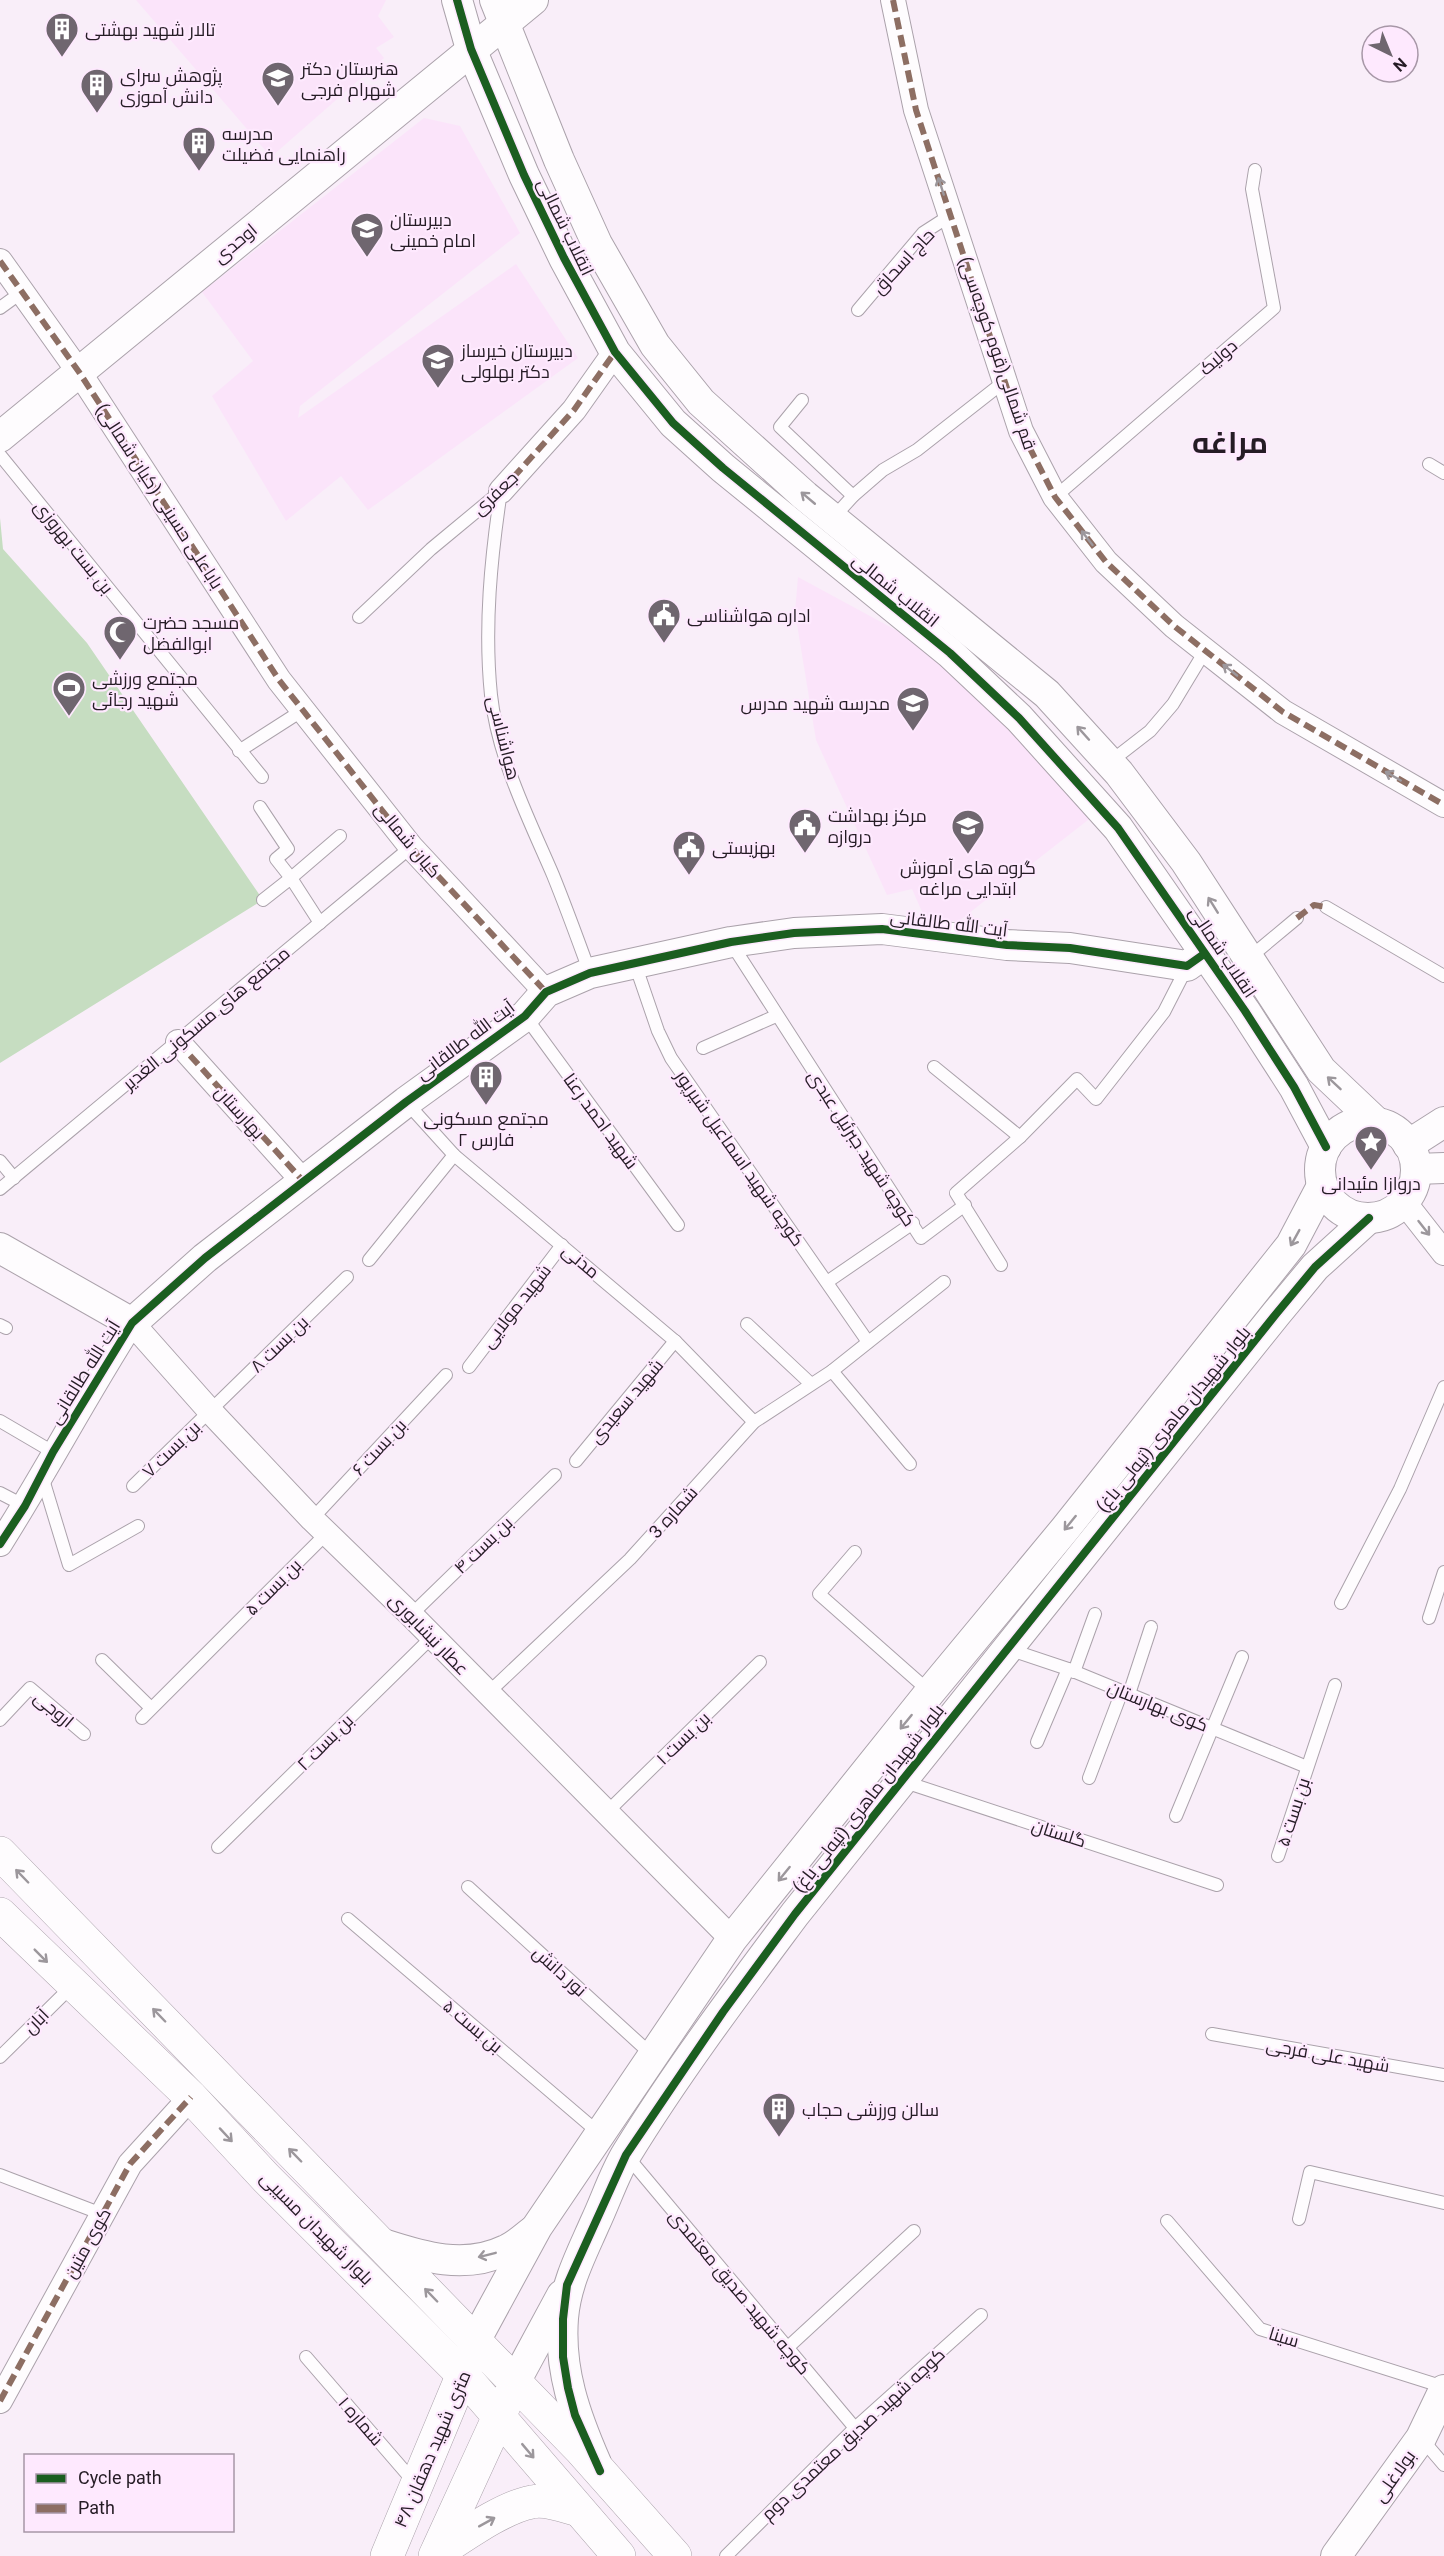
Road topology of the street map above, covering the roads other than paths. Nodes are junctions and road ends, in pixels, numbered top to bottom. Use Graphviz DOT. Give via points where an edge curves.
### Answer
graph roads {
  1 [pos="457,0"];
  2 [pos="533,0"];
  3 [pos="893,0"];
  4 [pos="499,12"];
  5 [pos="471,49"];
  6 [pos="559,160"];
  7 [pos="1255,170"];
  8 [pos="524,175"];
  9 [pos="951,215"];
  10 [pos="0,261"];
  11 [pos="22,292"];
  12 [pos="0,308"];
  13 [pos="858,310"];
  14 [pos="615,352"];
  15 [pos="80,372"];
  16 [pos="1005,381"];
  17 [pos="802,400"];
  18 [pos="0,437"];
  19 [pos="0,455"];
  20 [pos="1429,464"];
  21 [pos="1444,473"];
  22 [pos="501,490"];
  23 [pos="853,496"];
  24 [pos="1055,496"];
  25 [pos="833,518"];
  26 [pos="359,617"];
  27 [pos="1205,651"];
  28 [pos="279,680"];
  29 [pos="303,710"];
  30 [pos="239,751"];
  31 [pos="1109,762"];
  32 [pos="262,777"];
  33 [pos="1444,806"];
  34 [pos="260,807"];
  35 [pos="340,836"];
  36 [pos="411,847"];
  37 [pos="291,879"];
  38 [pos="263,900"];
  39 [pos="1326,907"];
  40 [pos="1296,918"];
  41 [pos="320,923"];
  42 [pos="731,942"];
  43 [pos="1248,959"];
  44 [pos="1196,960"];
  45 [pos="635,963"];
  46 [pos="590,973"];
  47 [pos="1444,976"];
  48 [pos="546,992"];
  49 [pos="525,1016"];
  50 [pos="776,1016"];
  51 [pos="178,1042"];
  52 [pos="703,1048"];
  53 [pos="934,1067"];
  54 [pos="406,1102"];
  55 [pos="1444,1122"];
  56 [pos="1377,1123"];
  57 [pos="1020,1137"];
  58 [pos="1444,1144"];
  59 [pos="1326,1148"];
  60 [pos="454,1155"];
  61 [pos="0,1161"];
  62 [pos="1423,1161"];
  63 [pos="14,1178"];
  64 [pos="303,1182"];
  65 [pos="1322,1186"];
  66 [pos="0,1189"];
  67 [pos="1404,1202"];
  68 [pos="965,1206"];
  69 [pos="1369,1218"];
  70 [pos="913,1223"];
  71 [pos="678,1225"];
  72 [pos="562,1245"];
  73 [pos="0,1248"];
  74 [pos="1444,1253"];
  75 [pos="369,1260"];
  76 [pos="1001,1265"];
  77 [pos="347,1277"];
  78 [pos="826,1282"];
  79 [pos="944,1282"];
  80 [pos="132,1323"];
  81 [pos="747,1324"];
  82 [pos="675,1341"];
  83 [pos="868,1342"];
  84 [pos="469,1366"];
  85 [pos="832,1371"];
  86 [pos="446,1375"];
  87 [pos="812,1384"];
  88 [pos="1444,1387"];
  89 [pos="210,1411"];
  90 [pos="0,1421"];
  91 [pos="754,1422"];
  92 [pos="53,1452"];
  93 [pos="576,1461"];
  94 [pos="910,1464"];
  95 [pos="42,1474"];
  96 [pos="555,1475"];
  97 [pos="133,1486"];
  98 [pos="0,1493"];
  99 [pos="26,1506"];
  100 [pos="320,1525"];
  101 [pos="138,1526"];
  102 [pos="0,1544"];
  103 [pos="855,1552"];
  104 [pos="1444,1572"];
  105 [pos="1341,1603"];
  106 [pos="1095,1614"];
  107 [pos="411,1615"];
  108 [pos="1429,1618"];
  109 [pos="1152,1627"];
  110 [pos="432,1637"];
  111 [pos="1008,1649"];
  112 [pos="1242,1657"];
  113 [pos="102,1660"];
  114 [pos="760,1662"];
  115 [pos="1071,1671"];
  116 [pos="1335,1686"];
  117 [pos="930,1692"];
  118 [pos="1126,1692"];
  119 [pos="488,1694"];
  120 [pos="151,1708"];
  121 [pos="142,1718"];
  122 [pos="0,1719"];
  123 [pos="1214,1729"];
  124 [pos="84,1734"];
  125 [pos="1037,1742"];
  126 [pos="1307,1767"];
  127 [pos="1089,1778"];
  128 [pos="902,1781"];
  129 [pos="606,1813"];
  130 [pos="1176,1816"];
  131 [pos="218,1847"];
  132 [pos="0,1853"];
  133 [pos="1278,1856"];
  134 [pos="1217,1886"];
  135 [pos="468,1887"];
  136 [pos="0,1914"];
  137 [pos="348,1919"];
  138 [pos="732,1939"];
  139 [pos="72,1986"];
  140 [pos="1212,2034"];
  141 [pos="652,2055"];
  142 [pos="0,2057"];
  143 [pos="1444,2075"];
  144 [pos="191,2097"];
  145 [pos="599,2133"];
  146 [pos="626,2155"];
  147 [pos="0,2175"];
  148 [pos="1444,2203"];
  149 [pos="102,2214"];
  150 [pos="1299,2219"];
  151 [pos="1167,2221"];
  152 [pos="537,2227"];
  153 [pos="914,2230"];
  154 [pos="393,2255"];
  155 [pos="567,2284"];
  156 [pos="378,2289"];
  157 [pos="981,2315"];
  158 [pos="475,2341"];
  159 [pos="786,2349"];
  160 [pos="306,2357"];
  161 [pos="463,2374"];
  162 [pos="515,2382"];
  163 [pos="1444,2388"];
  164 [pos="0,2401"];
  165 [pos="499,2417"];
  166 [pos="855,2428"];
  167 [pos="1420,2438"];
  168 [pos="1444,2465"];
  169 [pos="600,2471"];
  170 [pos="414,2490"];
  171 [pos="631,2506"];
  172 [pos="578,2510"];
  173 [pos="454,2516"];
  174 [pos="610,2546"];
  175 [pos="436,2554"];
  176 [pos="387,2556"];
  177 [pos="675,2556"];
  178 [pos="726,2556"];
  179 [pos="1336,2556"];
  1 -- 5 [label="street, انقلاب شمالی"];
  2 -- 4 [label="street"];
  9 -- 3 [label="street, قم شمالی(قوم کوچه‌سی), one-way" via="916,110"];
  4 -- 5 [label="street, اوحدی"];
  4 -- 6 [label="street, انقلاب شمالی"];
  5 -- 8 [label="street, انقلاب شمالی"];
  5 -- 15 [label="street, اوحدی"];
  6 -- 8 [label="street" via="547,155 534,157"];
  25 -- 6 [label="street, انقلاب شمالی, one-way" via="701,402 655,345 597,244"];
  7 -- 24 [label="lane, دولیک" via="1252,189 1274,308"];
  8 -- 14 [label="street, انقلاب شمالی"];
  9 -- 13 [label="lane, حاج اسحاق" via="923,233"];
  9 -- 16 [label="street, قم شمالی(قوم کوچه‌سی)"];
  10 -- 11 [label="street, باباعلی حسینی (کیان شمالی)"];
  11 -- 12 [label="lane"];
  11 -- 15 [label="street, باباعلی حسینی (کیان شمالی)"];
  14 -- 22 [label="street, جعفری" via="574,410"];
  14 -- 44 [label="street, انقلاب شمالی" via="673,423 950,653 1019,718 1118,828 1176,909"];
  15 -- 18 [label="street, اوحدی"];
  15 -- 28 [label="street, باباعلی حسینی (کیان شمالی)"];
  16 -- 23 [label="lane"];
  16 -- 24 [label="street, قم شمالی(قوم کوچه‌سی)" via="1021,431"];
  17 -- 23 [label="lane" via="780,427"];
  19 -- 30 [label="lane, بن بست بهروزی"];
  20 -- 21 [label="lane"];
  22 -- 26 [label="lane, جعفری"];
  22 -- 46 [label="lane, هواشناسی" via="493,545 491,695 519,800 554,877"];
  23 -- 25 [label="lane"];
  27 -- 24 [label="street, قم شمالی(قوم کوچه‌سی), one-way" via="1106,562"];
  31 -- 25 [label="street, انقلاب شمالی, one-way" via="1047,694"];
  27 -- 31 [label="lane" via="1173,704 1150,731"];
  33 -- 27 [label="street, قم شمالی(قوم کوچه‌سی), one-way" via="1283,712"];
  28 -- 29 [label="street, کیان شمالی"];
  29 -- 30 [label="lane"];
  29 -- 36 [label="street, کیان شمالی"];
  30 -- 32 [label="lane, بن بست بهروزی"];
  43 -- 31 [label="street, انقلاب شمالی, one-way" via="1186,862"];
  34 -- 37 [label="lane" via="288,849 276,859"];
  35 -- 37 [label="lane"];
  36 -- 41 [label="lane, مجتمع های مسکونی الغدیر"];
  36 -- 48 [label="street, کیان شمالی"];
  37 -- 38 [label="lane"];
  37 -- 41 [label="lane"];
  39 -- 47 [label="lane"];
  40 -- 43 [label="lane"];
  41 -- 51 [label="lane, مجتمع های مسکونی الغدیر"];
  42 -- 44 [label="street, آیت الله طالقانی" via="794,933 882,930 1007,945"];
  42 -- 45 [label="street, آیت الله طالقانی"];
  42 -- 50 [label="lane, کوچه شهید جبرئیل عبدی"];
  56 -- 43 [label="street, انقلاب شمالی, one-way" via="1321,1070"];
  44 -- 57 [label="lane" via="1164,1012 1096,1099 1077,1079"];
  44 -- 59 [label="street, انقلاب شمالی" via="1245,1011 1294,1087"];
  45 -- 46 [label="street, آیت الله طالقانی"];
  45 -- 78 [label="lane, کوچه شهید اسماعیل شیرپور" via="671,1058"];
  46 -- 48 [label="street, آیت الله طالقانی"];
  48 -- 49 [label="street, آیت الله طالقانی"];
  49 -- 54 [label="street, آیت الله طالقانی"];
  49 -- 71 [label="lane, شهید احمد رعنا"];
  50 -- 52 [label="lane"];
  50 -- 70 [label="lane, کوچه شهید جبرئیل عبدی"];
  51 -- 63 [label="lane, مجتمع های مسکونی الغدیر"];
  51 -- 64 [label="street, بهارستان"];
  53 -- 57 [label="lane"];
  54 -- 60 [label="lane, مدنی"];
  54 -- 64 [label="street, آیت الله طالقانی"];
  55 -- 62 [label="street"];
  56 -- 59 [label="street" via="1348,1127"];
  56 -- 62 [label="street" via="1395,1131"];
  57 -- 68 [label="lane" via="956,1193"];
  58 -- 62 [label="street"];
  59 -- 65 [label="street" via="1320,1173"];
  60 -- 72 [label="lane, مدنی"];
  60 -- 75 [label="lane"];
  61 -- 63 [label="lane"];
  62 -- 67 [label="street"];
  63 -- 66 [label="lane, مجتمع های مسکونی الغدیر"];
  64 -- 80 [label="street, آیت الله طالقانی" via="204,1258"];
  65 -- 69 [label="street" via="1340,1210"];
  65 -- 117 [label="street, بلوار شهیدان ماهری (تپه‌لی باغ), one-way" via="1291,1245"];
  67 -- 69 [label="street" via="1388,1214"];
  67 -- 74 [label="street, one-way"];
  68 -- 70 [label="lane, کوچه شهید جبرئیل عبدی" via="921,1238"];
  68 -- 76 [label="lane"];
  69 -- 111 [label="street, بلوار شهیدان ماهری (تپه‌لی باغ)" via="1315,1267"];
  70 -- 78 [label="lane"];
  72 -- 82 [label="lane, مدنی"];
  72 -- 84 [label="lane, شهید مولایی"];
  73 -- 80 [label="street"];
  77 -- 89 [label="lane, بن بست ۸"];
  78 -- 83 [label="lane, کوچه شهید اسماعیل شیرپور"];
  79 -- 83 [label="lane, شماره 3"];
  80 -- 89 [label="street, عطار نیشابوری"];
  80 -- 92 [label="street, آیت الله طالقانی"];
  81 -- 87 [label="lane"];
  82 -- 91 [label="lane, مدنی"];
  82 -- 93 [label="lane, شهید سعیدی"];
  83 -- 85 [label="lane, شماره 3"];
  85 -- 87 [label="lane, شماره 3"];
  85 -- 94 [label="lane"];
  86 -- 100 [label="lane, بن بست ۶"];
  87 -- 91 [label="lane, شماره 3"];
  88 -- 105 [label="lane" via="1400,1489"];
  89 -- 97 [label="lane, بن بست ۷"];
  89 -- 100 [label="street, عطار نیشابوری"];
  90 -- 92 [label="lane"];
  91 -- 119 [label="lane, شماره 3" via="630,1559"];
  92 -- 95 [label="street, آیت الله طالقانی"];
  95 -- 99 [label="street, آیت الله طالقانی"];
  95 -- 101 [label="lane" via="69,1564"];
  96 -- 107 [label="lane, بن بست ۴"];
  98 -- 99 [label="lane"];
  99 -- 102 [label="street, آیت الله طالقانی"];
  100 -- 107 [label="street, عطار نیشابوری"];
  100 -- 120 [label="lane, بن بست ۵"];
  103 -- 117 [label="lane" via="819,1594"];
  104 -- 108 [label="lane"];
  106 -- 115 [label="lane"];
  107 -- 110 [label="street, عطار نیشابوری"];
  109 -- 118 [label="lane"];
  110 -- 119 [label="street, عطار نیشابوری"];
  110 -- 131 [label="lane, بن بست ۲"];
  111 -- 115 [label="lane, کوی بهارستان"];
  111 -- 128 [label="street, بلوار شهیدان ماهری (تپه‌لی باغ)"];
  112 -- 123 [label="lane"];
  113 -- 120 [label="lane"];
  114 -- 129 [label="lane, بن بست ۱"];
  115 -- 118 [label="lane, کوی بهارستان"];
  115 -- 125 [label="lane"];
  116 -- 126 [label="lane"];
  117 -- 138 [label="street, بلوار شهیدان ماهری (تپه‌لی باغ), one-way"];
  118 -- 123 [label="lane, کوی بهارستان"];
  118 -- 127 [label="lane"];
  119 -- 129 [label="street, عطار نیشابوری"];
  120 -- 121 [label="lane, بن بست ۵"];
  122 -- 124 [label="lane, اروجی" via="30,1688"];
  123 -- 126 [label="lane, کوی بهارستان"];
  123 -- 130 [label="lane"];
  126 -- 133 [label="lane, بن بست ۵"];
  128 -- 134 [label="lane, گلستان"];
  128 -- 146 [label="street, بلوار شهیدان ماهری (تپه‌لی باغ)" via="795,1914"];
  129 -- 138 [label="street, عطار نیشابوری"];
  154 -- 132 [label="main road, بلوار شهیدان مسیبی, one-way"];
  135 -- 141 [label="lane, نور دانش"];
  136 -- 139 [label="main road, بلوار شهیدان مسیبی, one-way"];
  137 -- 145 [label="lane, بن بست ۵"];
  138 -- 141 [label="street, بلوار شهیدان ماهری (تپه‌لی باغ)"];
  139 -- 142 [label="lane, آبان"];
  139 -- 144 [label="main road, بلوار شهیدان مسیبی"];
  140 -- 143 [label="lane, شهید علی فرجی"];
  141 -- 145 [label="street, بلوار شهیدان ماهری (تپه‌لی باغ)"];
  144 -- 149 [label="street, کوی متین" via="129,2164"];
  144 -- 156 [label="main road, بلوار شهیدان مسیبی, one-way"];
  145 -- 146 [label="street" via="606,2154"];
  145 -- 152 [label="street, بلوار شهیدان ماهری (تپه‌لی باغ)"];
  146 -- 155 [label="street, بلوار شهیدان ماهری (تپه‌لی باغ)"];
  146 -- 159 [label="lane, کوچه شهید صدیق معتمدی"];
  147 -- 149 [label="lane"];
  148 -- 150 [label="lane" via="1310,2172"];
  149 -- 164 [label="street, کوی متین"];
  151 -- 163 [label="lane, سینا" via="1260,2329"];
  152 -- 154 [label="street, بلوار شهیدان مسیبی, one-way" via="507,2250 476,2258 441,2261"];
  152 -- 158 [label="street, بلوار شهیدان ماهری (تپه‌لی باغ)"];
  153 -- 159 [label="lane"];
  154 -- 156 [label="main road" via="399,2281 392,2287"];
  158 -- 154 [label="main road, بلوار شهیدان مسیبی, one-way"];
  155 -- 162 [label="street, بلوار شهیدان ماهری (تپه‌لی باغ)"];
  155 -- 169 [label="street, بلوار شهیدان ماهری (تپه‌لی باغ)" via="563,2328 568,2388 575,2415"];
  156 -- 161 [label="main road, بلوار شهیدان مسیبی"];
  157 -- 166 [label="lane, کوچه شهید صدیق معتمدی دوم"];
  158 -- 161 [label="main road, ۴۸ متری شهید دهقان"];
  158 -- 162 [label="main road, بلوار شهیدان مسیبی"];
  159 -- 166 [label="lane, کوچه شهید صدیق معتمدی"];
  160 -- 170 [label="lane, شماره ۱"];
  161 -- 165 [label="main road, بلوار شهیدان مسیبی"];
  161 -- 170 [label="main road, ۴۸ متری شهید دهقان"];
  162 -- 165 [label="main road"];
  162 -- 169 [label="main road, بلوار شهیدان مسیبی"];
  163 -- 167 [label="street, بولاغلی"];
  165 -- 172 [label="main road, بلوار شهیدان مسیبی, one-way"];
  165 -- 173 [label="main road"];
  166 -- 178 [label="lane, کوچه شهید صدیق معتمدی دوم"];
  167 -- 168 [label="lane"];
  167 -- 179 [label="street, بولاغلی"];
  169 -- 171 [label="main road, بلوار شهیدان مسیبی"];
  170 -- 173 [label="main road" via="443,2488 454,2498"];
  170 -- 176 [label="main road, ۴۸ متری شهید دهقان"];
  171 -- 174 [label="main road" via="604,2510 599,2521"];
  171 -- 177 [label="main road, بلوار شهیدان مسیبی"];
  172 -- 174 [label="main road, بلوار شهیدان مسیبی"];
  175 -- 172 [label="main road, one-way" via="489,2520 532,2501 558,2503"];
  173 -- 175 [label="main road"];
}
